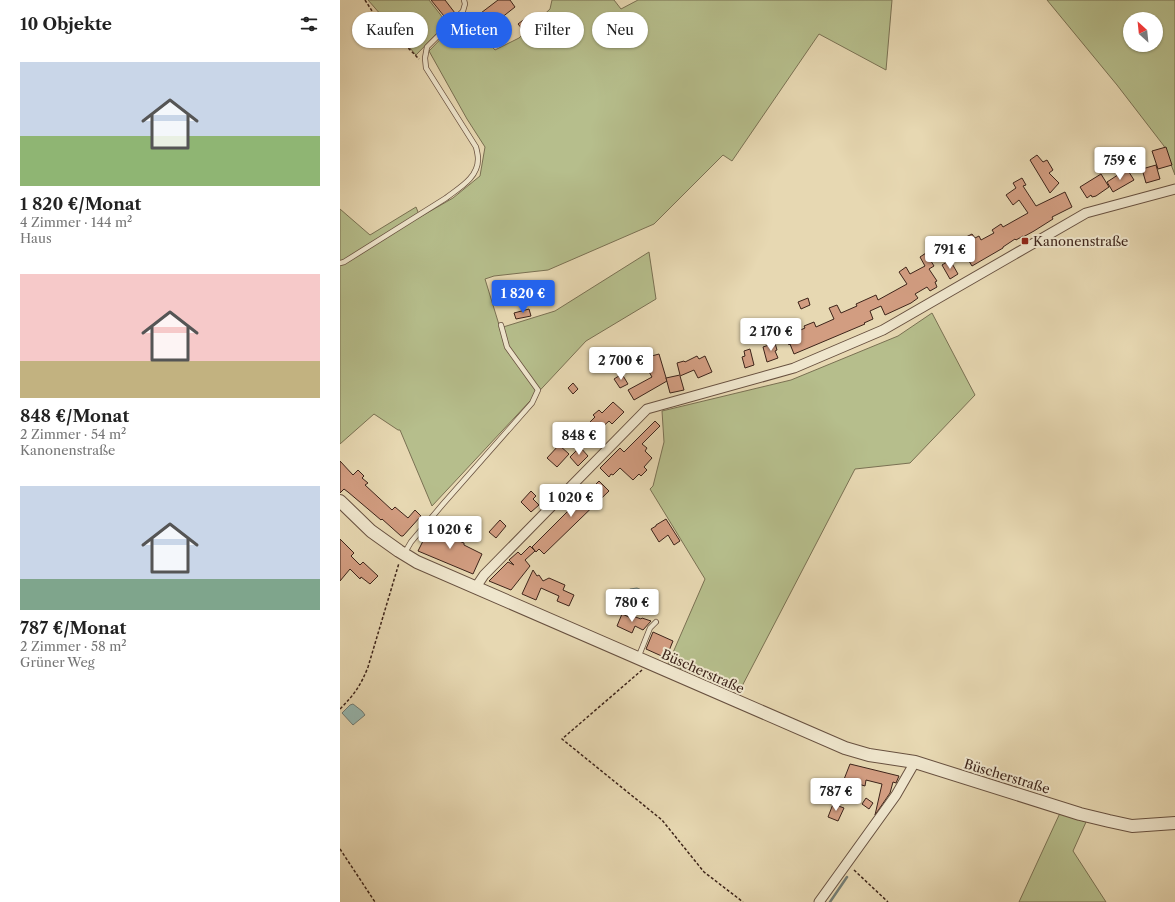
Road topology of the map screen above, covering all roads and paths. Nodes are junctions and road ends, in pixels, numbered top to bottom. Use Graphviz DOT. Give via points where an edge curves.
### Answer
graph roads {
  1 [pos="365,0"];
  2 [pos="464,0"];
  3 [pos="426,68"];
  4 [pos="1175,189"];
  5 [pos="340,264"];
  6 [pos="501,324"];
  7 [pos="340,501"];
  8 [pos="404,554"];
  9 [pos="476,587"];
  10 [pos="656,622"];
  11 [pos="638,658"];
  12 [pos="650,663"];
  13 [pos="340,709"];
  14 [pos="915,762"];
  15 [pos="1175,823"];
  16 [pos="340,849"];
  17 [pos="847,863"];
  18 [pos="375,902"];
  19 [pos="743,902"];
  20 [pos="819,902"];
  21 [pos="888,902"];
  1 -- 3 [label="path" via="372,11"];
  2 -- 3 [label="lane" via="463,11 427,47"];
  3 -- 5 [label="lane" via="476,147 478,160 475,173 462,187 446,198"];
  4 -- 9 [label="street" via="1086,213 883,330 794,368 647,409 484,575"];
  6 -- 8 [label="lane" via="507,347 538,390 532,403 411,542"];
  7 -- 8 [label="street, Büscherstraße" via="371,531"];
  8 -- 9 [label="street, Büscherstraße"];
  8 -- 13 [label="path" via="397,566 362,683"];
  9 -- 11 [label="street, Büscherstraße"];
  10 -- 11 [label="lane" via="650,628"];
  11 -- 12 [label="street, Büscherstraße"];
  12 -- 14 [label="street, Büscherstraße" via="845,748 869,755"];
  12 -- 19 [label="path" via="562,739 662,820 704,872"];
  14 -- 15 [label="street, Büscherstraße" via="1080,814 1132,826"];
  14 -- 17 [label="street" via="896,795"];
  16 -- 18 [label="path"];
  17 -- 20 [label="street"];
  17 -- 21 [label="path"];
}
